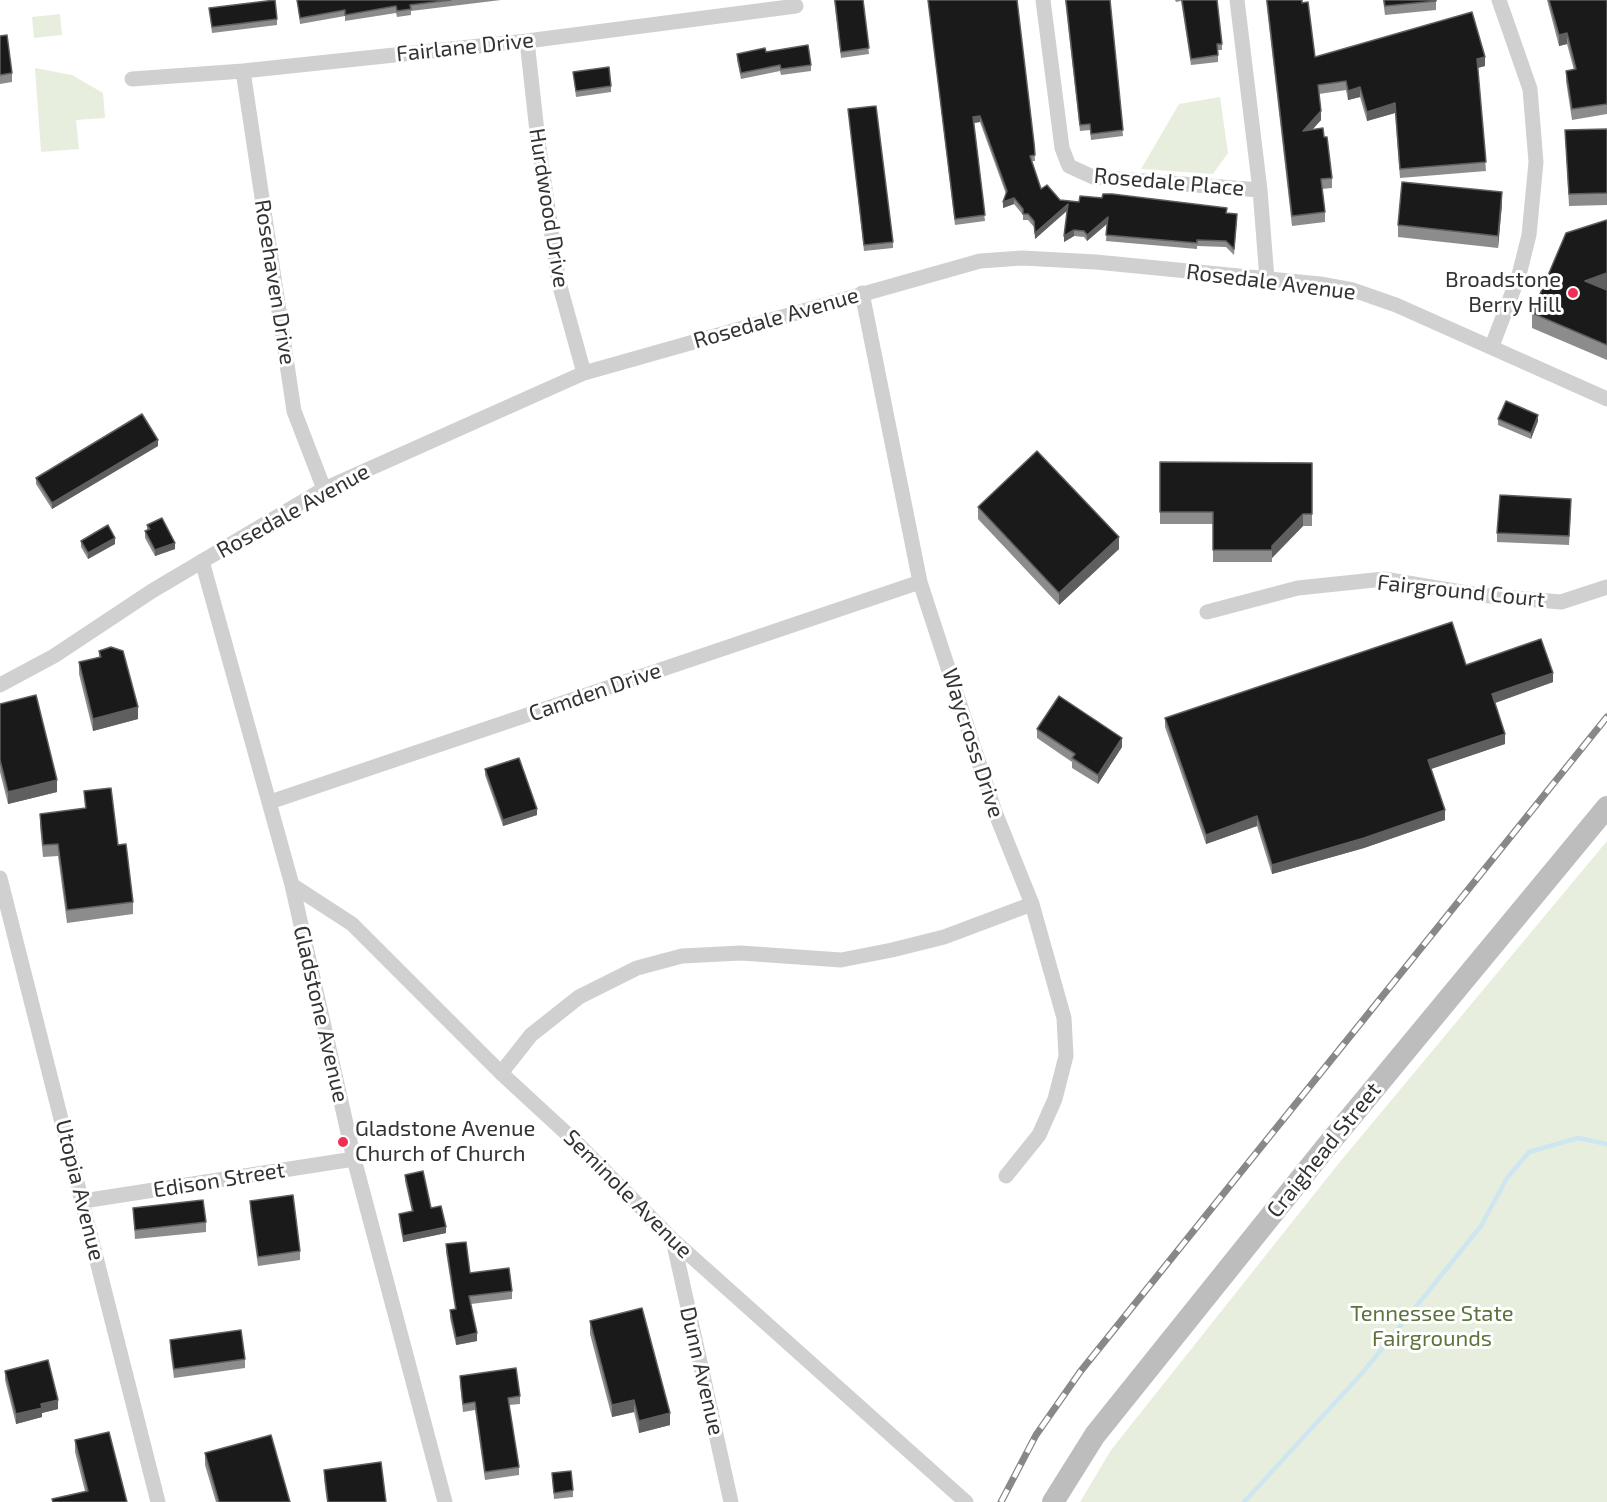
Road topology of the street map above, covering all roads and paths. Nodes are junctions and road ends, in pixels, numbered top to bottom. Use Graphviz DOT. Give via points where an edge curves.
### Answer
graph roads {
  1 [pos="1043,0"];
  2 [pos="1237,0"];
  3 [pos="1499,0"];
  4 [pos="796,6"];
  5 [pos="527,41"];
  6 [pos="243,71"];
  7 [pos="132,79"];
  8 [pos="1260,190"];
  9 [pos="1267,279"];
  10 [pos="862,293"];
  11 [pos="1492,346"];
  12 [pos="584,373"];
  13 [pos="1607,399"];
  14 [pos="324,489"];
  15 [pos="202,561"];
  16 [pos="920,582"];
  17 [pos="1607,587"];
  18 [pos="1207,612"];
  19 [pos="0,684"];
  20 [pos="270,802"];
  21 [pos="1607,807"];
  22 [pos="0,878"];
  23 [pos="292,885"];
  24 [pos="1032,904"];
  25 [pos="501,1072"];
  26 [pos="354,1159"];
  27 [pos="1006,1176"];
  28 [pos="83,1201"];
  29 [pos="673,1240"];
  30 [pos="158,1502"];
  31 [pos="445,1502"];
  32 [pos="731,1502"];
  33 [pos="966,1502"];
  34 [pos="1053,1502"];
  1 -- 8 [label="street, Rosedale Place" via="1062,148 1069,166 1093,177"];
  2 -- 8 [label="street, Rosedale Place"];
  3 -- 11 [label="street" via="1530,89 1536,162 1529,235 1519,275"];
  4 -- 5 [label="street, Fairlane Drive"];
  5 -- 6 [label="street, Fairlane Drive"];
  5 -- 12 [label="street, Hurdwood Drive" via="537,141 559,284"];
  6 -- 7 [label="street, Fairlane Drive"];
  6 -- 14 [label="street, Rosehaven Drive" via="294,411"];
  8 -- 9 [label="street, Rosedale Place"];
  9 -- 10 [label="street, Rosedale Avenue" via="1096,262 1000,259 957,266"];
  9 -- 11 [label="street, Rosedale Avenue" via="1367,294"];
  10 -- 12 [label="street, Rosedale Avenue"];
  10 -- 16 [label="street, Waycross Drive"];
  11 -- 13 [label="street, Rosedale Avenue"];
  12 -- 14 [label="street, Rosedale Avenue"];
  14 -- 15 [label="street, Rosedale Avenue"];
  15 -- 19 [label="street, Rosedale Avenue" via="54,656"];
  15 -- 20 [label="street, Gladstone Avenue"];
  16 -- 20 [label="street, Camden Drive"];
  16 -- 24 [label="street, Waycross Drive" via="995,812"];
  17 -- 18 [label="street, Fairground Court" via="1561,602 1479,595 1384,579 1298,588"];
  20 -- 23 [label="street, Gladstone Avenue"];
  21 -- 34 [label="street, Craighead Street" via="1095,1435"];
  22 -- 28 [label="street, Utopia Avenue"];
  23 -- 25 [label="street, Seminole Avenue" via="352,924"];
  23 -- 26 [label="street, Gladstone Avenue"];
  24 -- 25 [label="street" via="944,937 841,960 741,953 682,956 637,969 579,996 531,1035"];
  24 -- 27 [label="street, Waycross Drive" via="1064,1018 1066,1056 1055,1099 1039,1135"];
  25 -- 29 [label="street, Seminole Avenue"];
  26 -- 28 [label="street, Edison Street"];
  26 -- 31 [label="street, Gladstone Avenue"];
  28 -- 30 [label="street, Utopia Avenue"];
  29 -- 32 [label="street, Dunn Avenue"];
  29 -- 33 [label="street, Seminole Avenue"];
}
